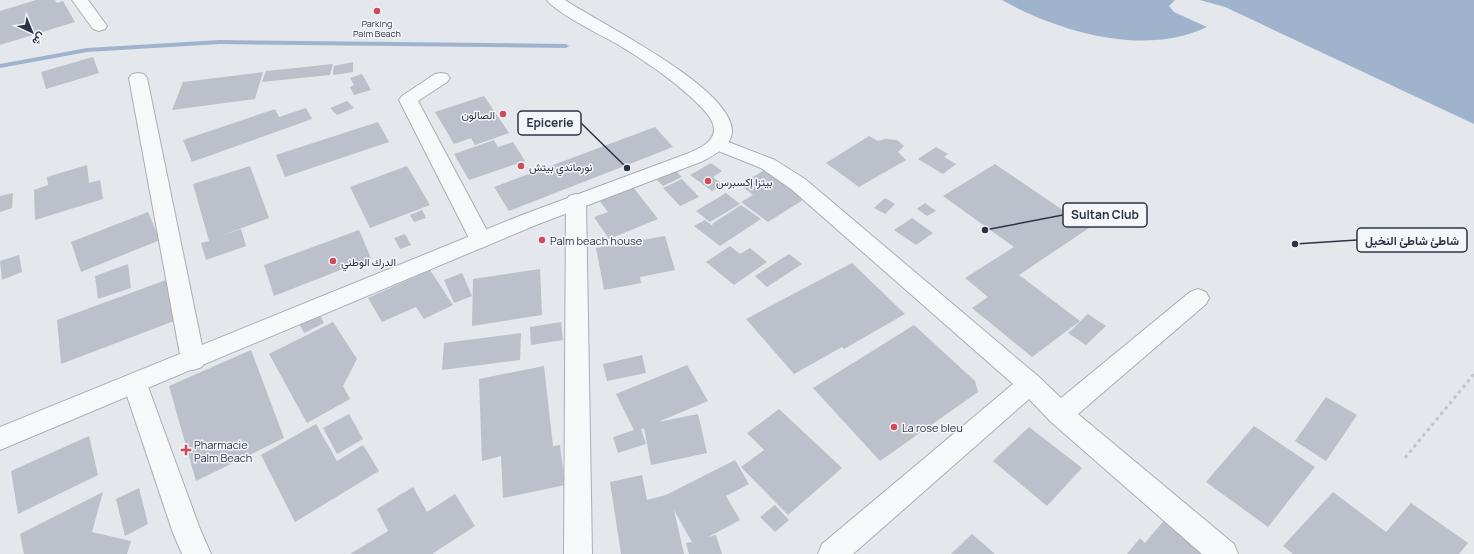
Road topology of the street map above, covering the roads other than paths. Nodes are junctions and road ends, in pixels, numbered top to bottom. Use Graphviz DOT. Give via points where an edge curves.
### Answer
graph roads {
  1 [pos="80,0"];
  2 [pos="555,0"];
  3 [pos="98,26"];
  4 [pos="138,78"];
  5 [pos="441,78"];
  6 [pos="718,144"];
  7 [pos="576,202"];
  8 [pos="481,240"];
  9 [pos="1198,298"];
  10 [pos="193,360"];
  11 [pos="135,384"];
  12 [pos="1030,384"];
  13 [pos="1060,414"];
  14 [pos="0,439"];
  15 [pos="197,554"];
  16 [pos="578,554"];
  17 [pos="832,554"];
  18 [pos="1224,554"];
  1 -- 3 [label="street"];
  2 -- 6 [label="street" via="658,62 696,92 718,115 723,126"];
  4 -- 10 [label="street"];
  5 -- 8 [label="street" via="408,100"];
  6 -- 7 [label="street" via="696,157"];
  6 -- 12 [label="street" via="768,164 798,184"];
  7 -- 8 [label="street"];
  7 -- 16 [label="street"];
  8 -- 10 [label="street"];
  9 -- 13 [label="street"];
  10 -- 11 [label="street"];
  11 -- 14 [label="street"];
  11 -- 15 [label="street" via="187,533"];
  12 -- 13 [label="street"];
  12 -- 17 [label="street"];
  13 -- 18 [label="street"];
}
